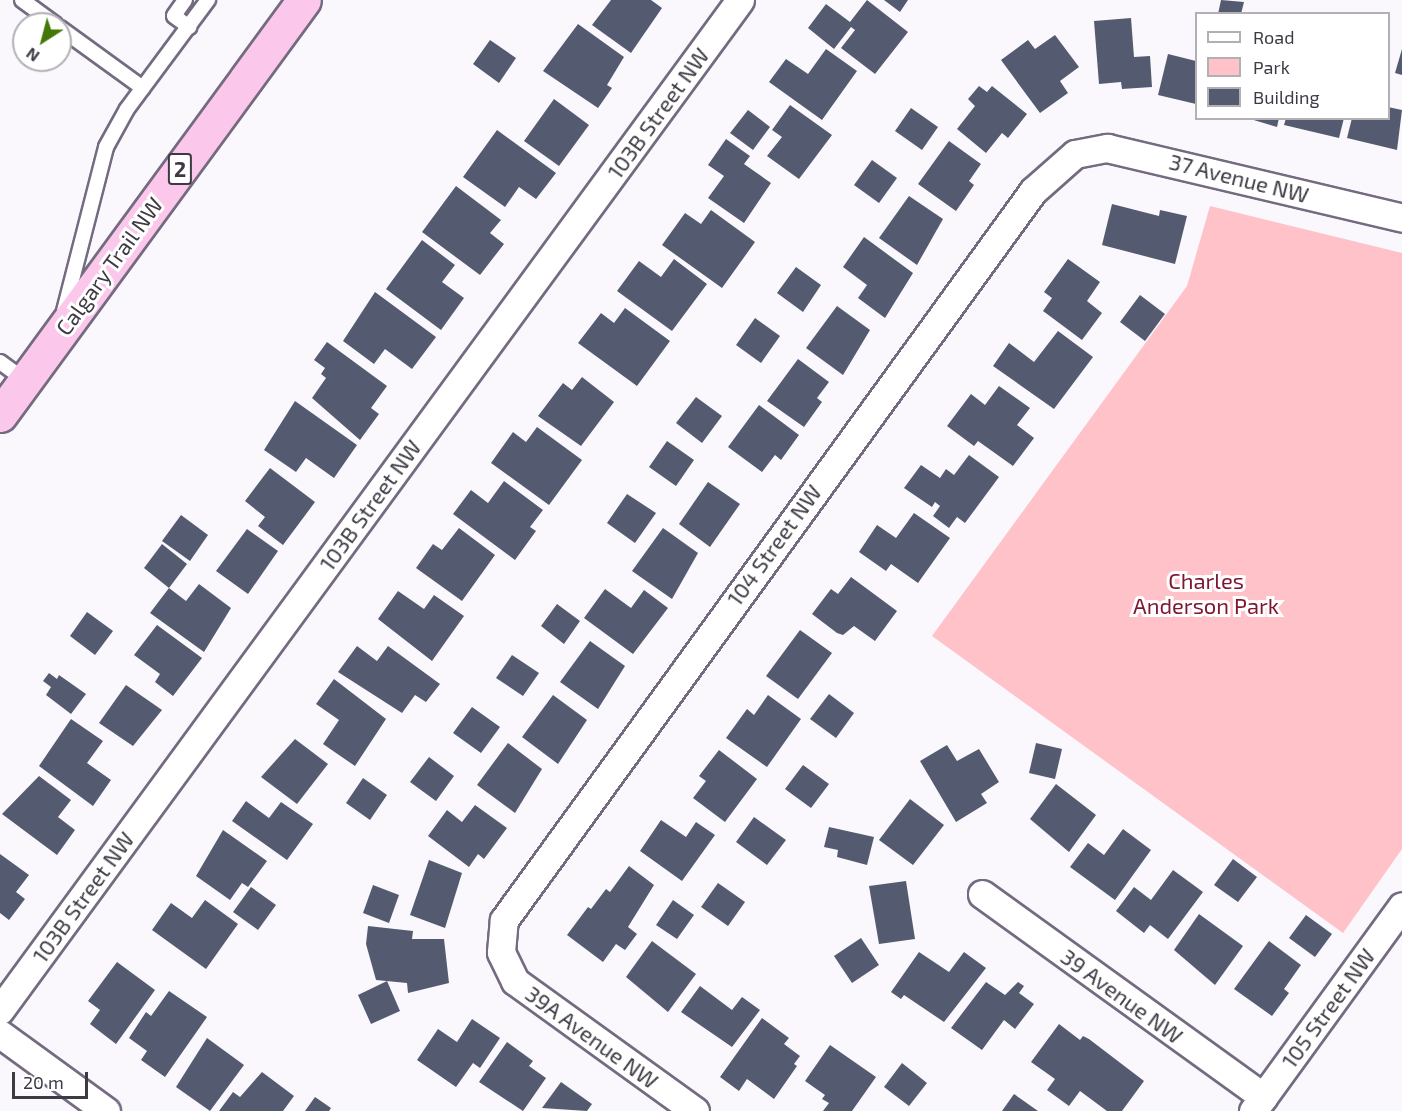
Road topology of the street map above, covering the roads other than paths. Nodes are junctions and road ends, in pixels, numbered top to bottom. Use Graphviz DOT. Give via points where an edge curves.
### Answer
graph roads {
  1 [pos="22,0"];
  2 [pos="185,0"];
  3 [pos="208,0"];
  4 [pos="304,0"];
  5 [pos="740,0"];
  6 [pos="38,12"];
  7 [pos="189,27"];
  8 [pos="72,37"];
  9 [pos="143,88"];
  10 [pos="1075,154"];
  11 [pos="1402,219"];
  12 [pos="56,339"];
  13 [pos="0,362"];
  14 [pos="9,396"];
  15 [pos="982,894"];
  16 [pos="1402,906"];
  17 [pos="501,952"];
  18 [pos="0,1010"];
  19 [pos="0,1034"];
  20 [pos="1258,1104"];
  21 [pos="106,1111"];
  22 [pos="695,1111"];
  1 -- 6 [label="lane"];
  2 -- 7 [label="lane" via="174,16"];
  3 -- 7 [label="lane"];
  4 -- 12 [label="highway, Calgary Trail NW / 2"];
  5 -- 18 [label="street, 103B Street NW"];
  7 -- 9 [label="lane"];
  8 -- 9 [label="lane"];
  9 -- 12 [label="lane" via="116,128 98,165"];
  10 -- 11 [label="street, 37 Avenue NW" via="1091,149 1123,150"];
  10 -- 17 [label="street, 104 Street NW" via="1033,190 512,905 504,920"];
  12 -- 14 [label="highway, Calgary Trail NW / 2"];
  13 -- 14 [label="lane"];
  15 -- 20 [label="street, 39 Avenue NW"];
  16 -- 20 [label="street, 105 Street NW"];
  17 -- 22 [label="street, 39A Avenue NW" via="515,981 528,992"];
  19 -- 21 [label="street"];
}
